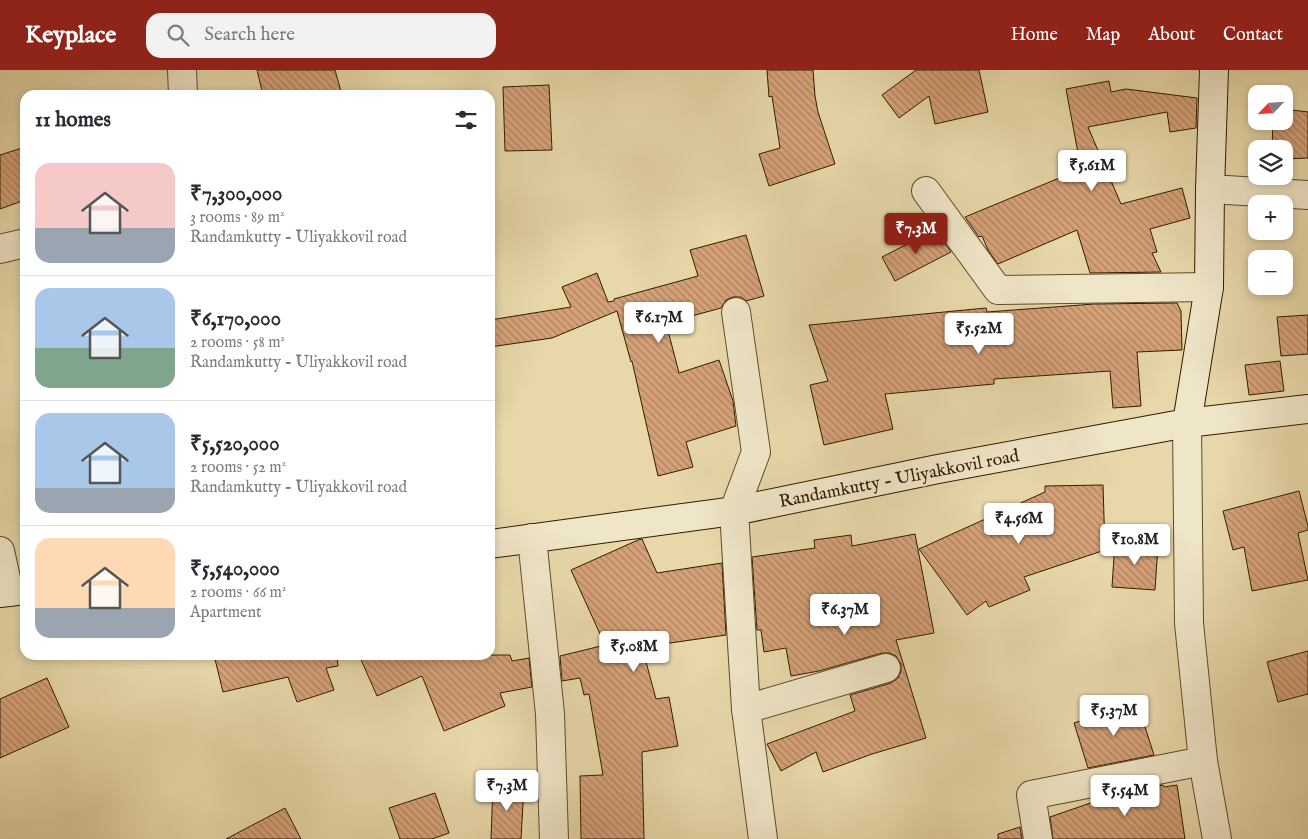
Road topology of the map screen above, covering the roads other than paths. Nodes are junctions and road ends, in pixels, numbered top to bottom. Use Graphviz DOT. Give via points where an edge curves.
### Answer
graph roads {
  1 [pos="182,70"];
  2 [pos="1214,70"];
  3 [pos="183,90"];
  4 [pos="1210,189"];
  5 [pos="926,191"];
  6 [pos="1308,195"];
  7 [pos="20,244"];
  8 [pos="0,249"];
  9 [pos="1209,287"];
  10 [pos="736,312"];
  11 [pos="1308,409"];
  12 [pos="1187,423"];
  13 [pos="734,511"];
  14 [pos="532,538"];
  15 [pos="495,543"];
  16 [pos="0,551"];
  17 [pos="11,591"];
  18 [pos="886,668"];
  19 [pos="746,709"];
  20 [pos="1203,761"];
  21 [pos="554,839"];
  22 [pos="763,839"];
  23 [pos="1038,839"];
  24 [pos="1217,839"];
  1 -- 3 [label="street"];
  2 -- 4 [label="street"];
  4 -- 6 [label="street"];
  4 -- 9 [label="street"];
  5 -- 9 [label="street" via="998,290"];
  7 -- 8 [label="street"];
  9 -- 12 [label="street"];
  10 -- 13 [label="street" via="756,452"];
  11 -- 12 [label="street, Randamkutty - Uliyakkovil road"];
  12 -- 13 [label="street, Randamkutty - Uliyakkovil road"];
  12 -- 20 [label="street" via="1189,623"];
  13 -- 14 [label="street, Randamkutty - Uliyakkovil road"];
  13 -- 19 [label="street"];
  14 -- 15 [label="street, Randamkutty - Uliyakkovil road"];
  14 -- 21 [label="street" via="550,714"];
  16 -- 17 [label="street"];
  18 -- 19 [label="street"];
  19 -- 22 [label="street"];
  20 -- 23 [label="street" via="1031,795"];
  20 -- 24 [label="street"];
}
